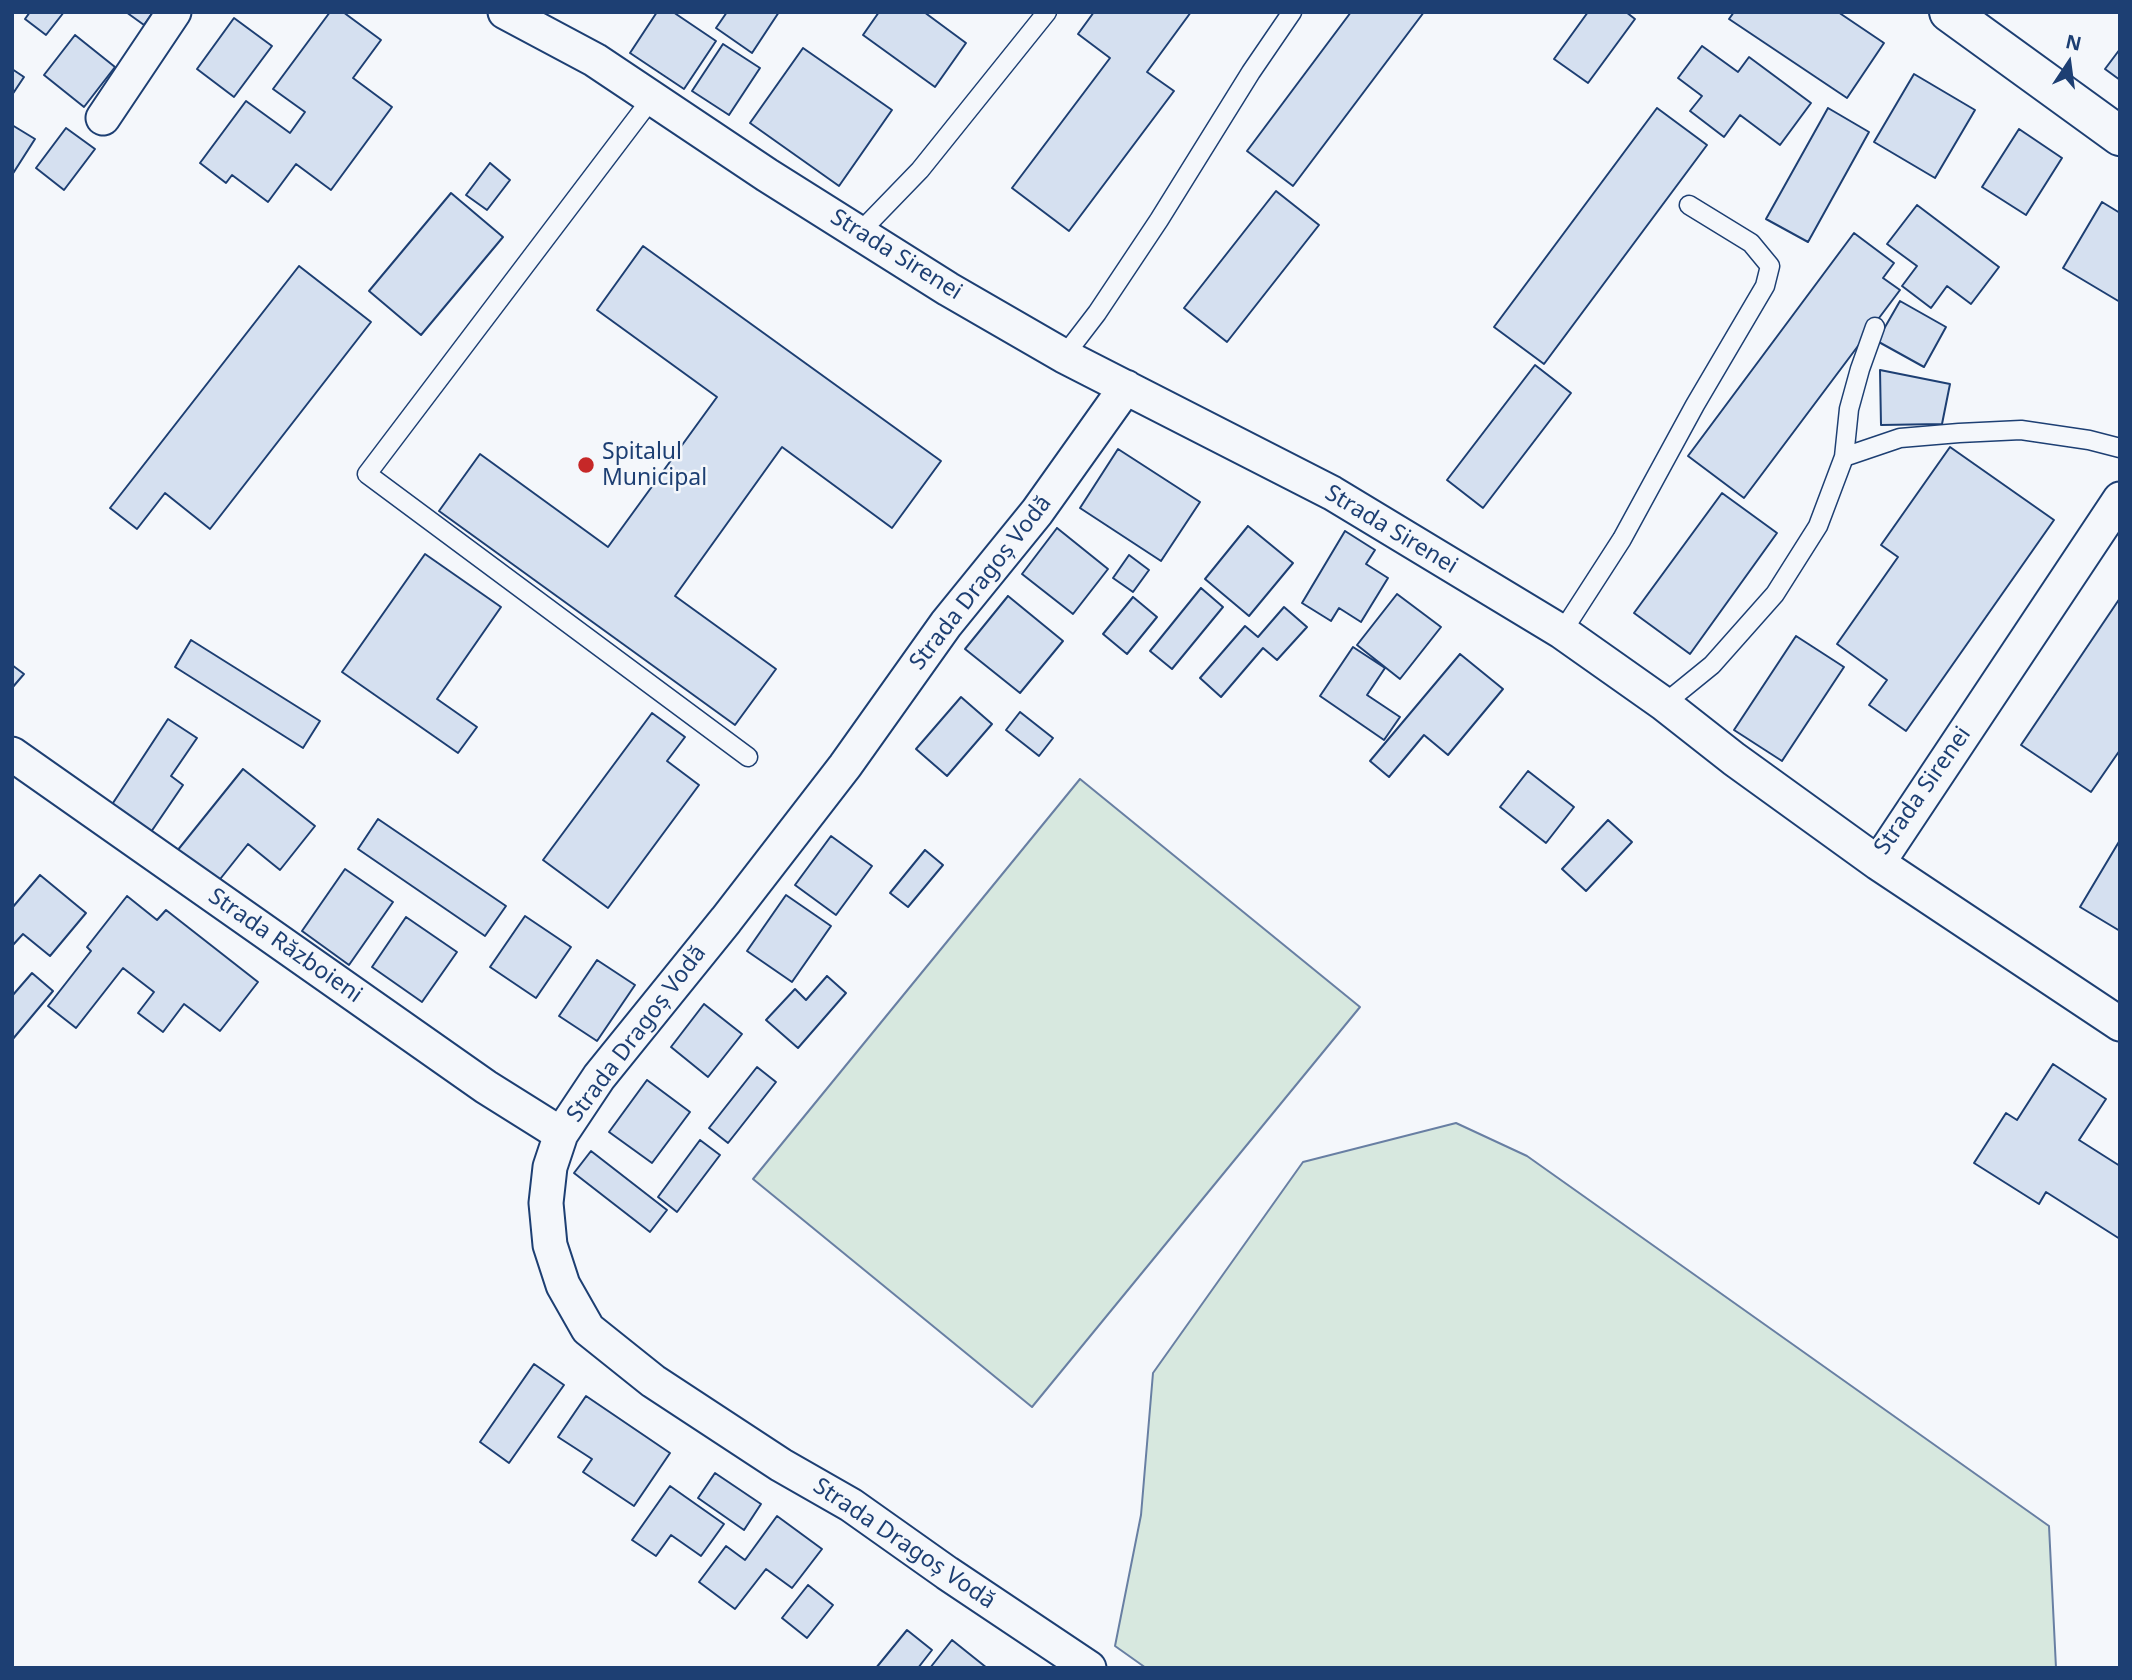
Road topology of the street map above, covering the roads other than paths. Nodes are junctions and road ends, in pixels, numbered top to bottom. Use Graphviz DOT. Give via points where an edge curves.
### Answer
graph roads {
  1 [pos="174,12"];
  2 [pos="505,12"];
  3 [pos="1047,12"];
  4 [pos="1293,12"];
  5 [pos="1949,12"];
  6 [pos="652,98"];
  7 [pos="103,118"];
  8 [pos="2120,136"];
  9 [pos="1689,205"];
  10 [pos="860,232"];
  11 [pos="1875,327"];
  12 [pos="1064,356"];
  13 [pos="1126,387"];
  14 [pos="2120,448"];
  15 [pos="1844,457"];
  16 [pos="2120,499"];
  17 [pos="1562,632"];
  18 [pos="1664,704"];
  19 [pos="12,754"];
  20 [pos="748,757"];
  21 [pos="1878,863"];
  22 [pos="2120,1024"];
  23 [pos="561,1134"];
  24 [pos="1089,1668"];
  1 -- 7 [label="street"];
  2 -- 6 [label="street, Strada Sirenei" via="595,60"];
  3 -- 10 [label="lane" via="920,170"];
  4 -- 12 [label="lane" via="1159,220"];
  5 -- 8 [label="highway"];
  6 -- 10 [label="street, Strada Sirenei"];
  6 -- 20 [label="lane" via="367,474"];
  9 -- 17 [label="lane" via="1751,243 1770,266 1765,286 1622,539"];
  10 -- 12 [label="street, Strada Sirenei"];
  11 -- 15 [label="lane" via="1849,409"];
  12 -- 13 [label="street, Strada Sirenei"];
  13 -- 17 [label="street, Strada Sirenei" via="1332,493"];
  13 -- 23 [label="street, Strada Dragoș Vodă" via="845,766 599,1077"];
  14 -- 15 [label="lane" via="2021,430 1900,438"];
  15 -- 18 [label="lane" via="1818,526 1775,594 1712,665"];
  16 -- 21 [label="street, Strada Sirenei"];
  17 -- 18 [label="street, Strada Sirenei"];
  18 -- 21 [label="street, Strada Sirenei"];
  19 -- 23 [label="street, Strada Războieni" via="475,1079"];
  21 -- 22 [label="street"];
  23 -- 24 [label="street, Strada Dragoș Vodă" via="550,1167 546,1203 550,1245 563,1285 588,1329 653,1381 851,1505"];
}
